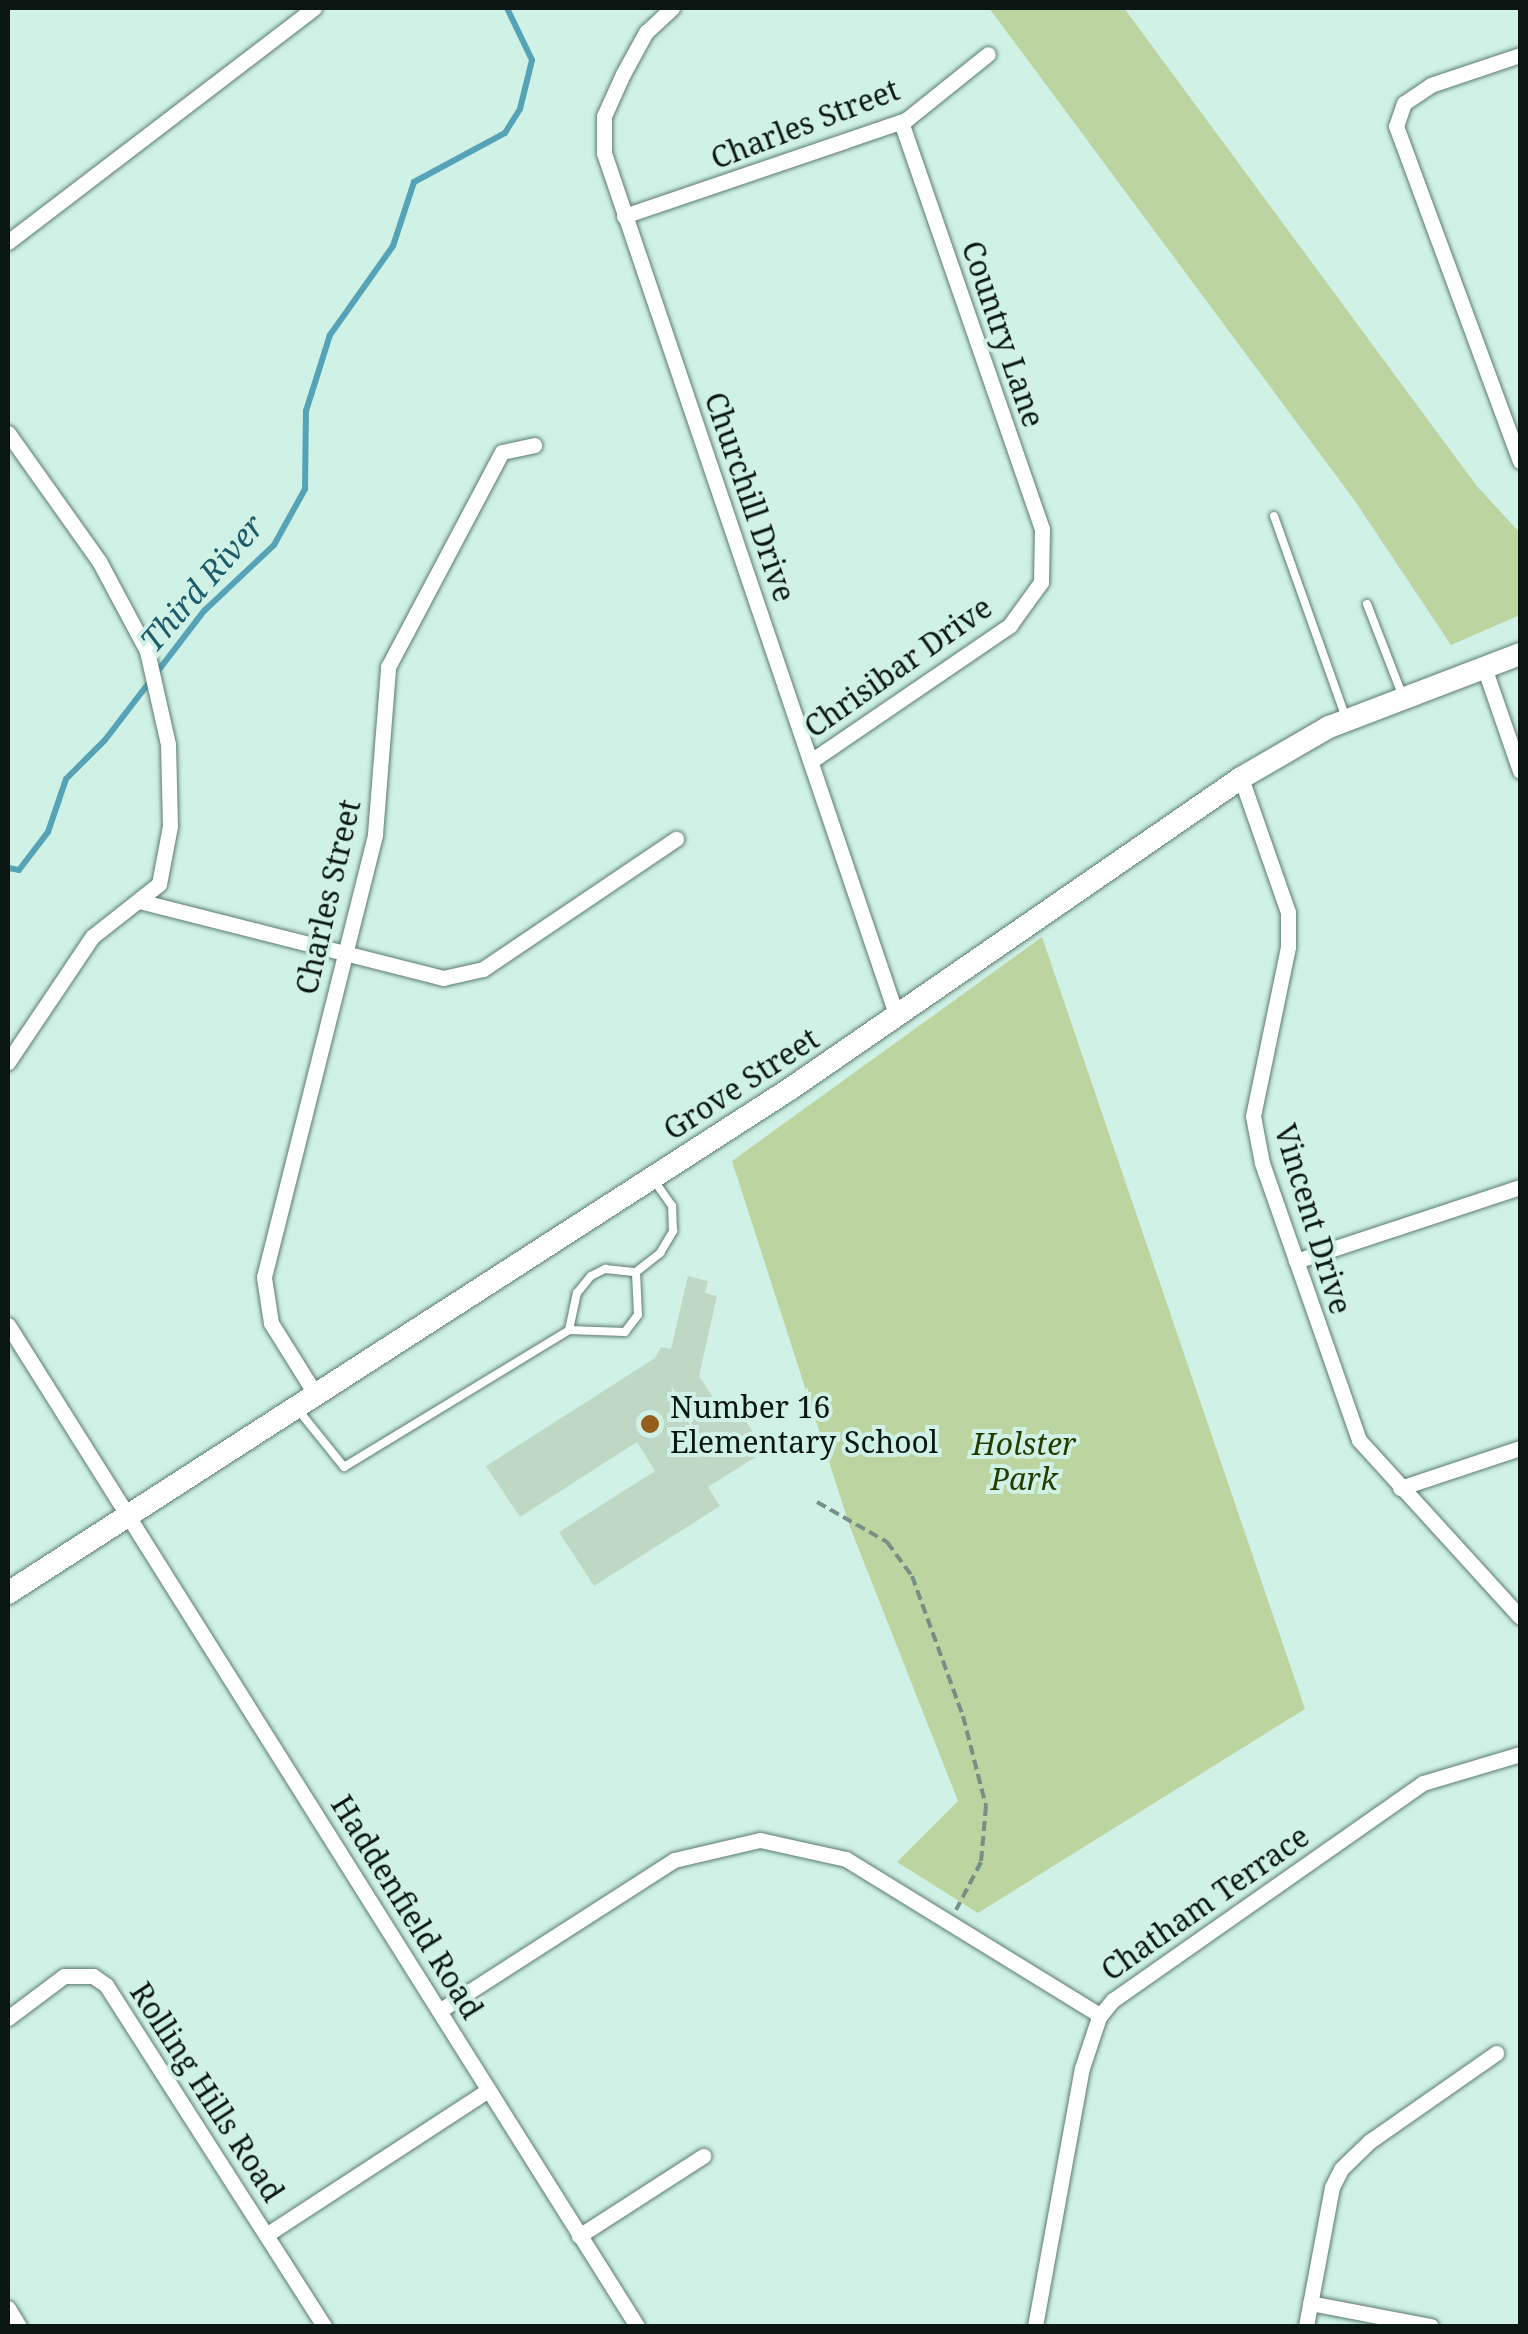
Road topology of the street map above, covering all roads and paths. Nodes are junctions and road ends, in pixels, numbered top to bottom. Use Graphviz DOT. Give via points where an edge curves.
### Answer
graph roads {
  1 [pos="314,8"];
  2 [pos="672,8"];
  3 [pos="988,54"];
  4 [pos="1520,55"];
  5 [pos="900,122"];
  6 [pos="624,216"];
  7 [pos="8,242"];
  8 [pos="8,432"];
  9 [pos="534,444"];
  10 [pos="1520,460"];
  11 [pos="1274,516"];
  12 [pos="1043,565"];
  13 [pos="1367,604"];
  14 [pos="1520,654"];
  15 [pos="1484,667"];
  16 [pos="1403,696"];
  17 [pos="1347,719"];
  18 [pos="810,761"];
  19 [pos="1520,771"];
  20 [pos="1242,778"];
  21 [pos="676,839"];
  22 [pos="139,901"];
  23 [pos="344,955"];
  24 [pos="897,1017"];
  25 [pos="8,1062"];
  26 [pos="653,1178"];
  27 [pos="1520,1187"];
  28 [pos="1296,1261"];
  29 [pos="636,1272"];
  30 [pos="8,1326"];
  31 [pos="568,1330"];
  32 [pos="306,1401"];
  33 [pos="1520,1448"];
  34 [pos="1400,1488"];
  35 [pos="817,1502"];
  36 [pos="129,1516"];
  37 [pos="8,1594"];
  38 [pos="1520,1617"];
  39 [pos="1520,1754"];
  40 [pos="950,1922"];
  41 [pos="438,2011"];
  42 [pos="1100,2015"];
  43 [pos="8,2018"];
  44 [pos="1496,2054"];
  45 [pos="487,2090"];
  46 [pos="702,2156"];
  47 [pos="266,2235"];
  48 [pos="579,2236"];
  49 [pos="1310,2303"];
  50 [pos="8,2308"];
  51 [pos="20,2326"];
  52 [pos="324,2326"];
  53 [pos="637,2326"];
  54 [pos="1036,2326"];
  55 [pos="1306,2326"];
  56 [pos="1431,2326"];
  1 -- 7 [label="street"];
  2 -- 6 [label="street, Churchill Drive" via="646,32 604,116 604,153"];
  3 -- 5 [label="street, Charles Street"];
  4 -- 10 [label="street" via="1430,85 1404,103 1396,126"];
  5 -- 6 [label="street, Charles Street"];
  5 -- 12 [label="street, Country Lane" via="1042,530"];
  6 -- 18 [label="street, Churchill Drive"];
  8 -- 22 [label="street" via="99,561 155,678 168,744 169,853 159,884"];
  9 -- 23 [label="street, Charles Street" via="502,452 388,666 381,795"];
  11 -- 17 [label="lane"];
  12 -- 18 [label="street, Chrisibar Drive" via="1033,598 1010,625"];
  13 -- 16 [label="lane"];
  14 -- 15 [label="street, Grove Street"];
  15 -- 16 [label="street, Grove Street"];
  15 -- 19 [label="street"];
  16 -- 17 [label="street, Grove Street"];
  17 -- 20 [label="street, Grove Street"];
  18 -- 24 [label="street, Churchill Drive"];
  20 -- 24 [label="street, Grove Street"];
  20 -- 28 [label="street, Vincent Drive" via="1288,912 1288,947 1254,1116"];
  21 -- 23 [label="street" via="471,974 427,978"];
  22 -- 23 [label="street"];
  22 -- 25 [label="street" via="92,936"];
  23 -- 32 [label="street, Charles Street" via="264,1277 270,1323"];
  24 -- 26 [label="street, Grove Street"];
  26 -- 29 [label="lane" via="672,1206 672,1231 660,1253"];
  26 -- 32 [label="street, Grove Street"];
  27 -- 28 [label="street"];
  28 -- 34 [label="street, Vincent Drive" via="1359,1440"];
  29 -- 31 [label="lane" via="605,1269 591,1276 577,1293"];
  29 -- 31 [label="lane" via="638,1315 625,1332"];
  30 -- 36 [label="street, Haddenfield Road"];
  31 -- 32 [label="lane" via="344,1467"];
  32 -- 36 [label="street, Grove Street"];
  33 -- 34 [label="street"];
  34 -- 38 [label="street, Vincent Drive"];
  35 -- 40 [label="path" via="887,1542 912,1576 963,1716 986,1806 981,1862"];
  36 -- 37 [label="street, Grove Street"];
  36 -- 41 [label="street, Haddenfield Road"];
  39 -- 42 [label="street, Chatham Terrace" via="1423,1782 1129,1984"];
  40 -- 41 [label="street" via="820,1849 760,1840 728,1844 674,1860"];
  40 -- 42 [label="street"];
  41 -- 45 [label="street, Haddenfield Road"];
  42 -- 54 [label="street, Chatham Terrace" via="1082,2068"];
  43 -- 47 [label="street, Rolling Hills Road" via="64,1976 93,1976 106,1985"];
  44 -- 49 [label="street" via="1370,2141 1342,2169 1332,2187"];
  45 -- 47 [label="street"];
  45 -- 48 [label="street, Haddenfield Road"];
  46 -- 48 [label="street"];
  47 -- 52 [label="street, Rolling Hills Road"];
  48 -- 53 [label="street, Haddenfield Road"];
  49 -- 55 [label="street"];
  49 -- 56 [label="street"];
  50 -- 51 [label="street"];
}
